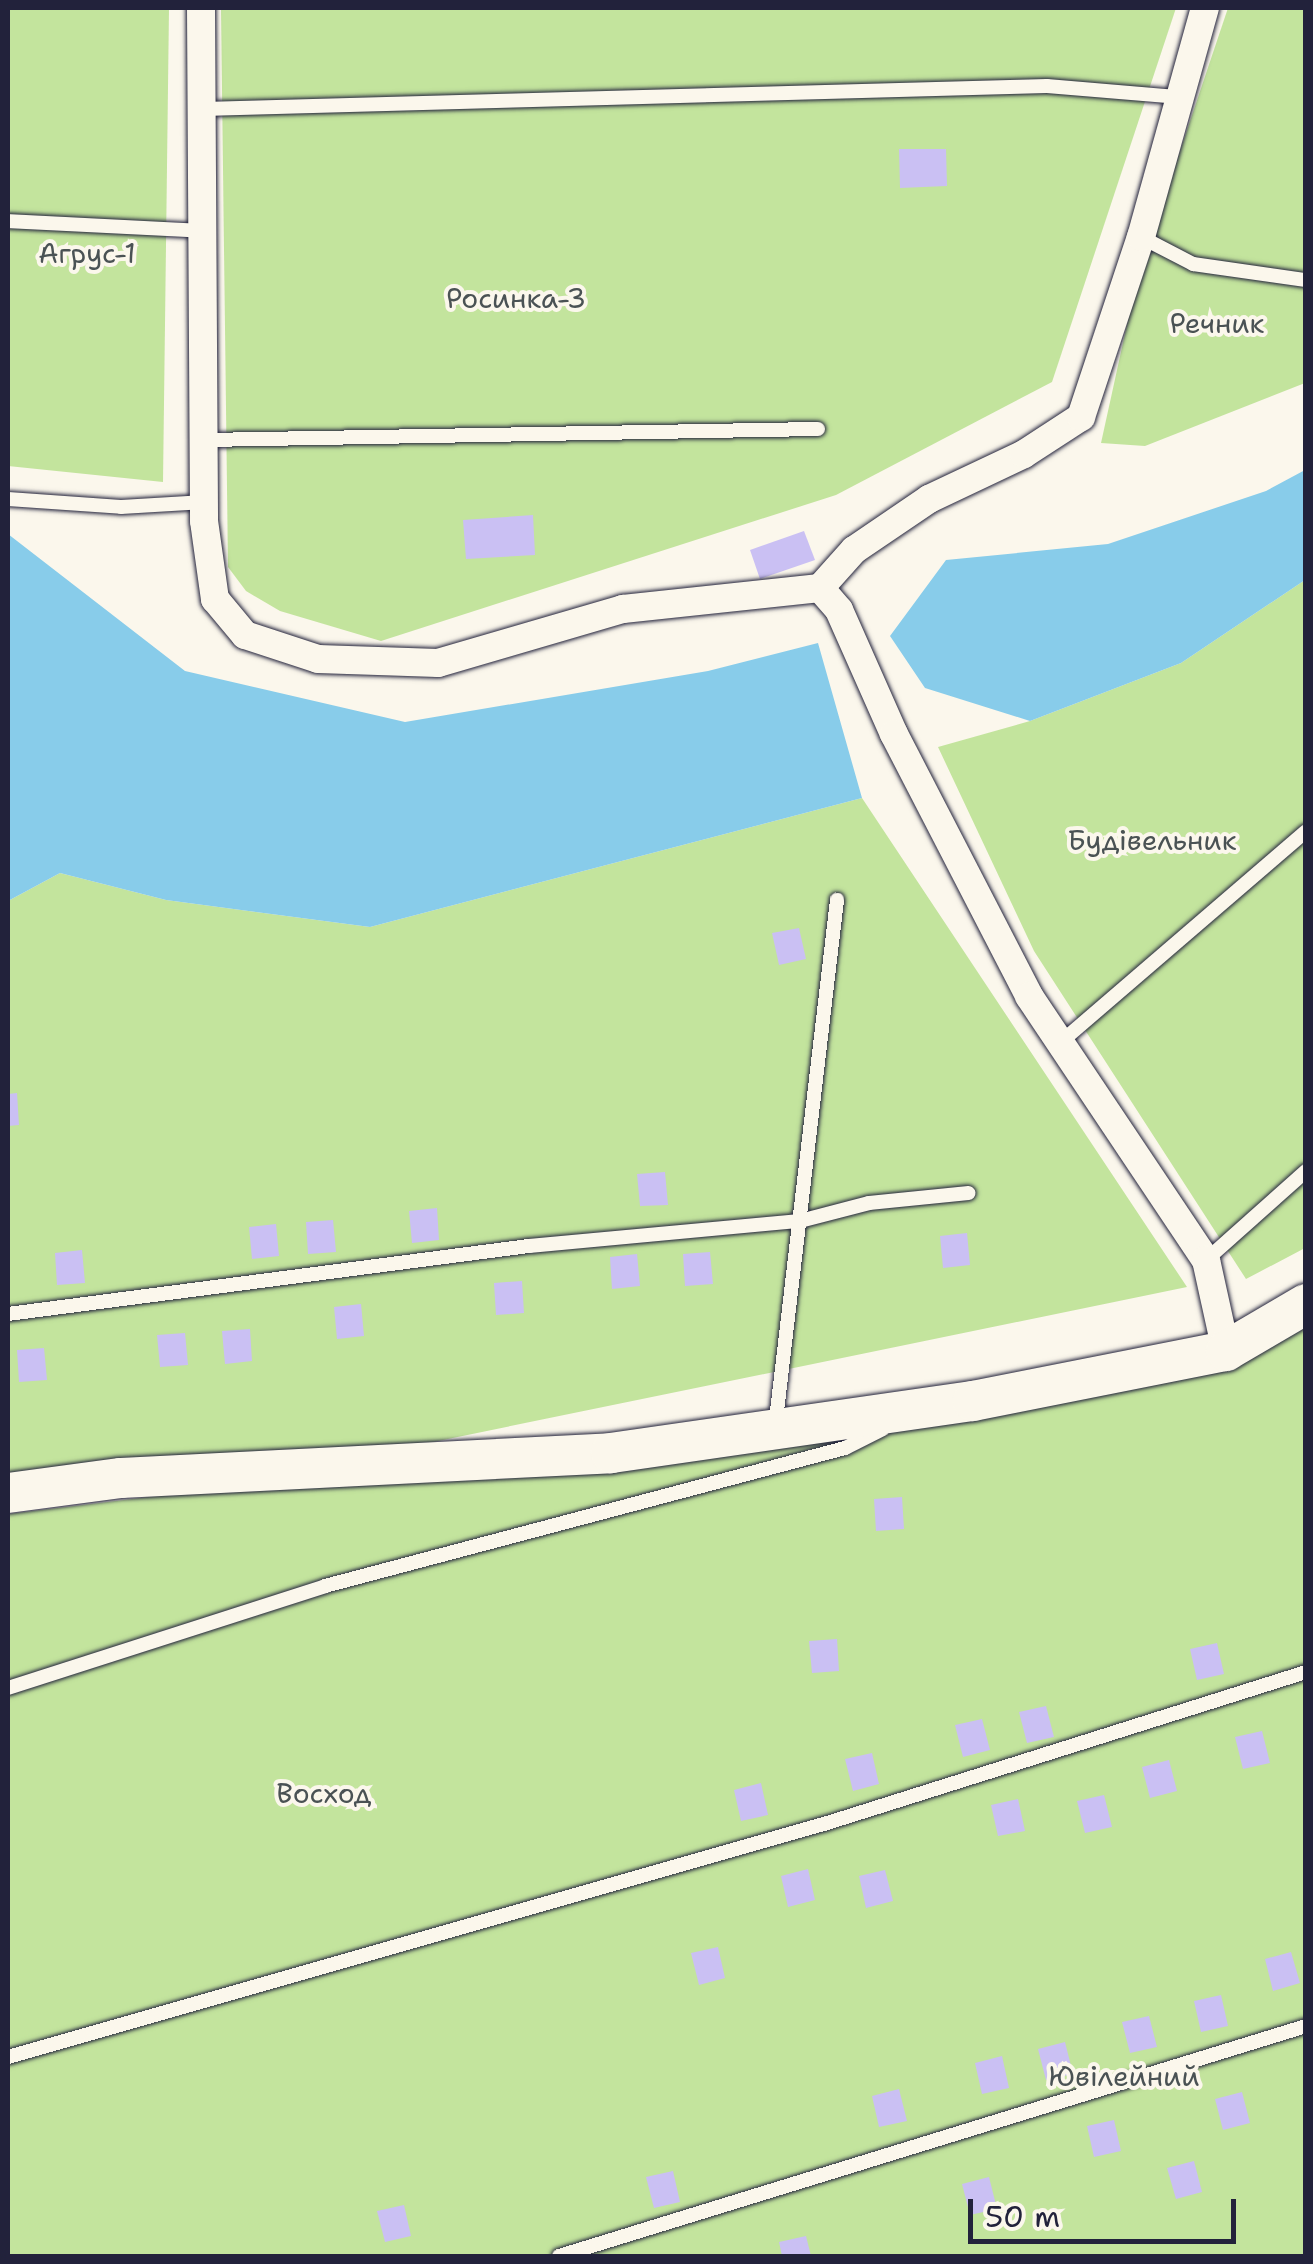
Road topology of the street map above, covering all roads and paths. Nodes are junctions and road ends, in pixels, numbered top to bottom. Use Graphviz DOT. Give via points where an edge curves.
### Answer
graph roads {
  1 [pos="201,8"];
  2 [pos="1205,8"];
  3 [pos="1177,97"];
  4 [pos="203,109"];
  5 [pos="8,221"];
  6 [pos="206,230"];
  7 [pos="1141,237"];
  8 [pos="1306,280"];
  9 [pos="818,430"];
  10 [pos="205,440"];
  11 [pos="8,498"];
  12 [pos="204,502"];
  13 [pos="820,588"];
  14 [pos="1306,831"];
  15 [pos="837,900"];
  16 [pos="1061,1042"];
  17 [pos="1306,1171"];
  18 [pos="969,1193"];
  19 [pos="800,1221"];
  20 [pos="1206,1260"];
  21 [pos="1306,1304"];
  22 [pos="8,1314"];
  23 [pos="1226,1350"];
  24 [pos="973,1401"];
  25 [pos="775,1428"];
  26 [pos="8,1493"];
  27 [pos="1306,1672"];
  28 [pos="8,1688"];
  29 [pos="1306,2026"];
  30 [pos="8,2057"];
  31 [pos="559,2256"];
  1 -- 4 [label="street"];
  2 -- 3 [label="street"];
  3 -- 4 [label="lane" via="1047,86"];
  3 -- 7 [label="street"];
  4 -- 6 [label="street"];
  5 -- 6 [label="lane"];
  6 -- 10 [label="street"];
  7 -- 8 [label="lane" via="1194,264"];
  7 -- 13 [label="street" via="1081,417 1024,454 929,499 854,550"];
  9 -- 10 [label="lane"];
  10 -- 12 [label="street"];
  11 -- 12 [label="lane" via="121,507"];
  12 -- 13 [label="street" via="215,598 245,635 318,659 438,663 623,608"];
  13 -- 16 [label="street" via="839,610 1030,996"];
  14 -- 16 [label="lane"];
  15 -- 19 [label="lane"];
  16 -- 20 [label="street"];
  17 -- 20 [label="lane"];
  18 -- 19 [label="lane" via="869,1204"];
  19 -- 22 [label="lane" via="529,1246"];
  19 -- 25 [label="lane"];
  20 -- 23 [label="street"];
  21 -- 23 [label="street"];
  23 -- 24 [label="street"];
  24 -- 25 [label="street"];
  24 -- 28 [label="lane" via="910,1416 845,1448 325,1586"];
  25 -- 26 [label="street" via="611,1453 120,1478"];
  27 -- 30 [label="lane" via="824,1824"];
  29 -- 31 [label="lane"];
}
